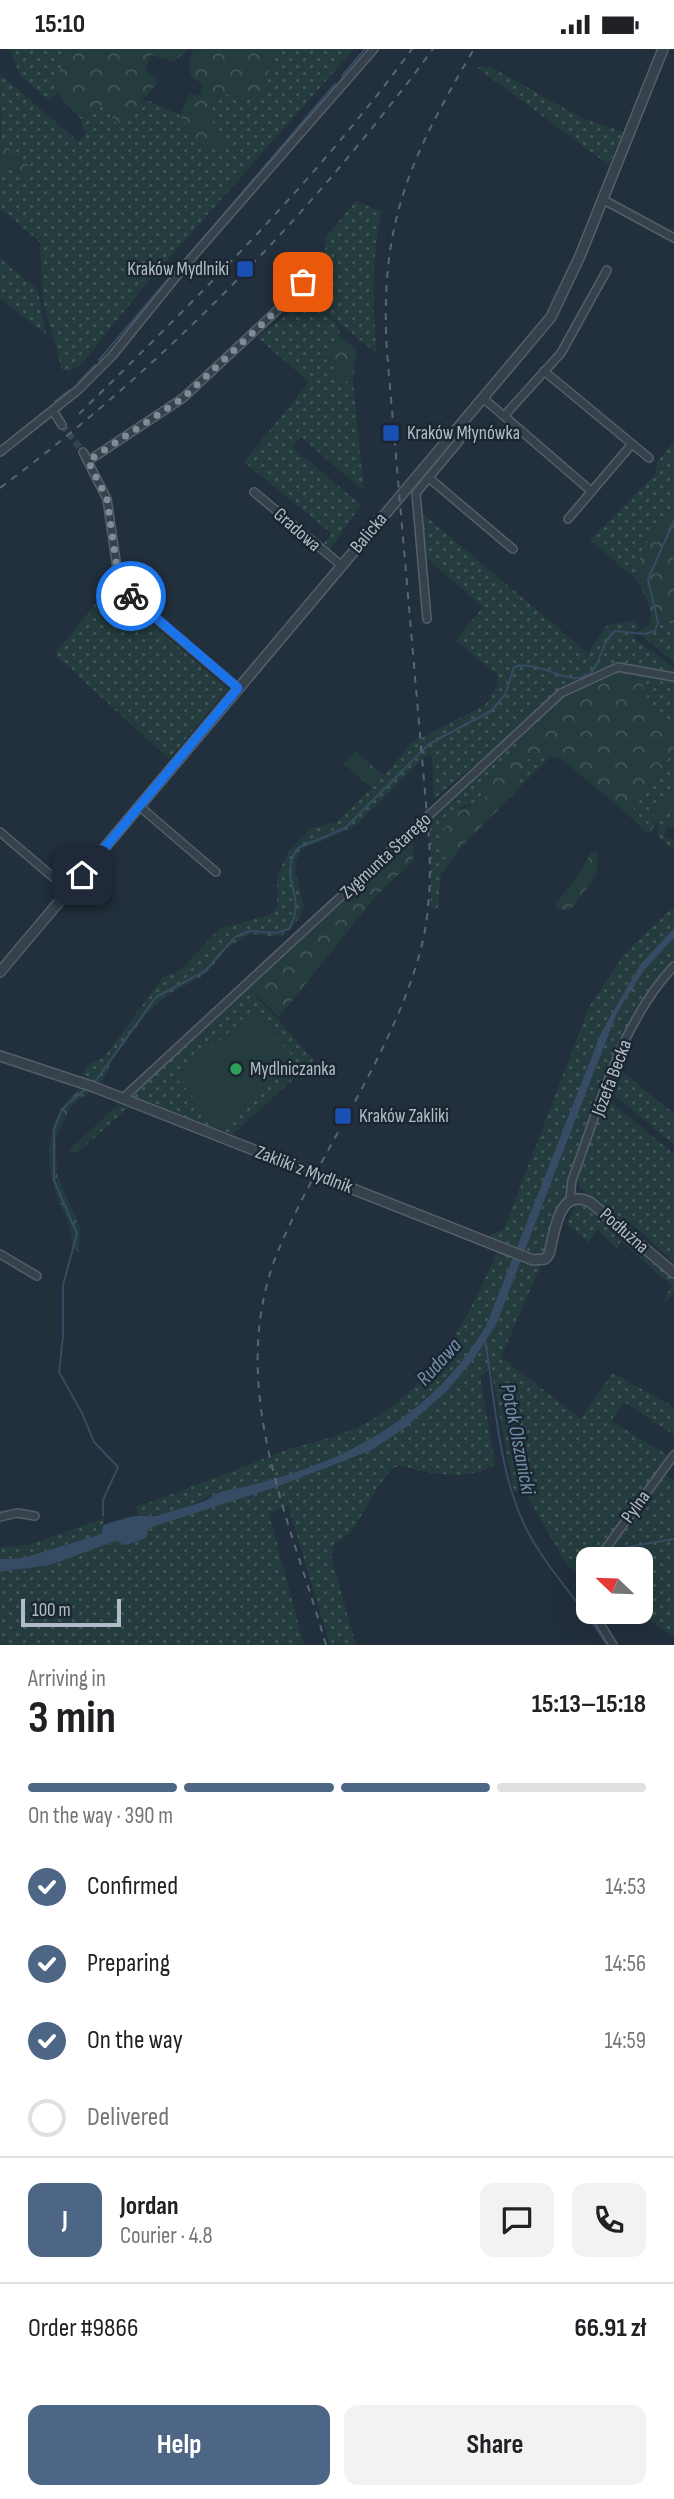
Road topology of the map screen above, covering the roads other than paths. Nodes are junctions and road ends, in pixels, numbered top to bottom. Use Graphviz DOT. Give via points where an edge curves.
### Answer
graph roads {
  1 [pos="374,49"];
  2 [pos="663,49"];
  3 [pos="602,199"];
  4 [pos="674,238"];
  5 [pos="291,267"];
  6 [pos="607,270"];
  7 [pos="544,371"];
  8 [pos="484,399"];
  9 [pos="53,411"];
  10 [pos="504,416"];
  11 [pos="62,425"];
  12 [pos="456,432"];
  13 [pos="632,444"];
  14 [pos="0,452"];
  15 [pos="83,452"];
  16 [pos="649,459"];
  17 [pos="88,461"];
  18 [pos="429,478"];
  19 [pos="591,491"];
  20 [pos="254,492"];
  21 [pos="568,519"];
  22 [pos="513,549"];
  23 [pos="342,566"];
  24 [pos="427,619"];
  25 [pos="674,677"];
  26 [pos="238,688"];
  27 [pos="139,806"];
  28 [pos="0,832"];
  29 [pos="216,872"];
  30 [pos="68,890"];
  31 [pos="674,966"];
  32 [pos="0,972"];
  33 [pos="0,1056"];
  34 [pos="122,1099"];
  35 [pos="570,1199"];
  36 [pos="0,1254"];
  37 [pos="674,1273"];
  38 [pos="37,1276"];
  39 [pos="674,1455"];
  40 [pos="35,1516"];
  41 [pos="0,1517"];
  42 [pos="607,1547"];
  43 [pos="600,1624"];
  44 [pos="613,1645"];
  1 -- 9 [label="street" via="112,356"];
  2 -- 3 [label="street, Balicka"];
  3 -- 4 [label="street"];
  3 -- 8 [label="street, Balicka" via="557,309"];
  5 -- 17 [label="street" via="303,284 290,298 183,398"];
  6 -- 7 [label="street" via="576,330"];
  7 -- 10 [label="street"];
  7 -- 13 [label="street"];
  8 -- 10 [label="street"];
  8 -- 12 [label="street, Balicka"];
  9 -- 11 [label="street"];
  9 -- 14 [label="street"];
  10 -- 19 [label="street"];
  12 -- 18 [label="street" via="460,440"];
  12 -- 23 [label="street, Balicka"];
  13 -- 16 [label="street"];
  13 -- 19 [label="street"];
  15 -- 17 [label="street"];
  17 -- 26 [label="street" via="107,499 121,584"];
  18 -- 22 [label="street"];
  18 -- 24 [label="street" via="416,493 415,502"];
  19 -- 21 [label="street"];
  20 -- 23 [label="street, Gradowa"];
  23 -- 26 [label="street, Balicka"];
  25 -- 34 [label="street, Zygmunta Starego" via="618,667 561,693"];
  26 -- 27 [label="street, Balicka"];
  27 -- 29 [label="street"];
  27 -- 30 [label="street, Balicka"];
  28 -- 30 [label="street"];
  30 -- 32 [label="street, Balicka"];
  31 -- 35 [label="street, Józefa Becka" via="626,1039 572,1180"];
  33 -- 34 [label="street, Zakliki z Mydlnik"];
  34 -- 35 [label="street, Zakliki z Mydlnik" via="533,1260 549,1254 556,1221"];
  35 -- 37 [label="street, Podłużna" via="590,1202"];
  36 -- 38 [label="street"];
  39 -- 42 [label="street, Pylna"];
  40 -- 41 [label="street" via="17,1513"];
  43 -- 44 [label="street"];
}
